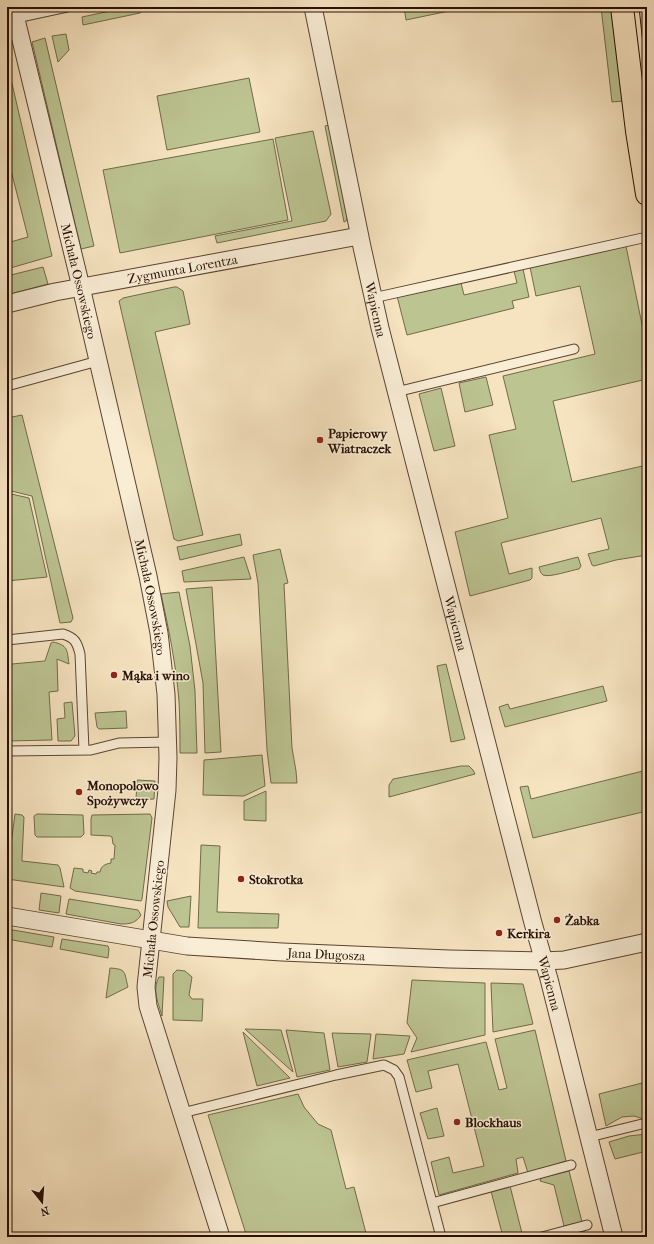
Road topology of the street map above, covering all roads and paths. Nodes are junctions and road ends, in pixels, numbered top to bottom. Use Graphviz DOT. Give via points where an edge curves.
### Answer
graph roads {
  1 [pos="67,7"];
  2 [pos="313,7"];
  3 [pos="622,7"];
  4 [pos="14,12"];
  5 [pos="647,194"];
  6 [pos="359,236"];
  7 [pos="647,237"];
  8 [pos="81,287"];
  9 [pos="373,298"];
  10 [pos="7,304"];
  11 [pos="574,349"];
  12 [pos="98,361"];
  13 [pos="7,386"];
  14 [pos="396,392"];
  15 [pos="7,640"];
  16 [pos="168,742"];
  17 [pos="84,750"];
  18 [pos="7,751"];
  19 [pos="7,916"];
  20 [pos="151,940"];
  21 [pos="647,942"];
  22 [pos="544,961"];
  23 [pos="182,1113"];
  24 [pos="647,1125"];
  25 [pos="589,1136"];
  26 [pos="571,1165"];
  27 [pos="432,1202"];
  28 [pos="587,1225"];
  29 [pos="221,1237"];
  30 [pos="441,1237"];
  31 [pos="542,1237"];
  32 [pos="614,1237"];
  1 -- 4 [label="lane"];
  2 -- 6 [label="street, Wapienna"];
  3 -- 5 [label="main road"];
  4 -- 8 [label="street, Michała Ossowskiego"];
  6 -- 8 [label="street, Zygmunta Lorentza"];
  6 -- 9 [label="street, Wapienna"];
  7 -- 9 [label="lane"];
  8 -- 10 [label="street, Zygmunta Lorentza"];
  8 -- 12 [label="street, Michała Ossowskiego"];
  9 -- 14 [label="street, Wapienna"];
  11 -- 14 [label="lane"];
  12 -- 13 [label="lane"];
  12 -- 16 [label="street, Michała Ossowskiego" via="159,634"];
  14 -- 22 [label="street, Wapienna"];
  15 -- 17 [label="lane" via="63,634 74,640 80,654"];
  16 -- 17 [label="lane" via="120,743"];
  16 -- 20 [label="street, Michała Ossowskiego" via="167,790"];
  17 -- 18 [label="lane"];
  19 -- 20 [label="street, Jana Długosza"];
  20 -- 22 [label="street, Jana Długosza" via="187,946 282,952"];
  20 -- 23 [label="street, Michała Ossowskiego" via="146,987 148,1006"];
  21 -- 22 [label="street, Jana Długosza" via="564,960"];
  22 -- 25 [label="street, Wapienna"];
  23 -- 27 [label="lane" via="384,1065 394,1070 399,1077"];
  23 -- 29 [label="street, Michała Ossowskiego"];
  24 -- 25 [label="lane"];
  25 -- 32 [label="street, Wapienna"];
  26 -- 27 [label="lane"];
  27 -- 30 [label="lane"];
  28 -- 31 [label="lane"];
}
